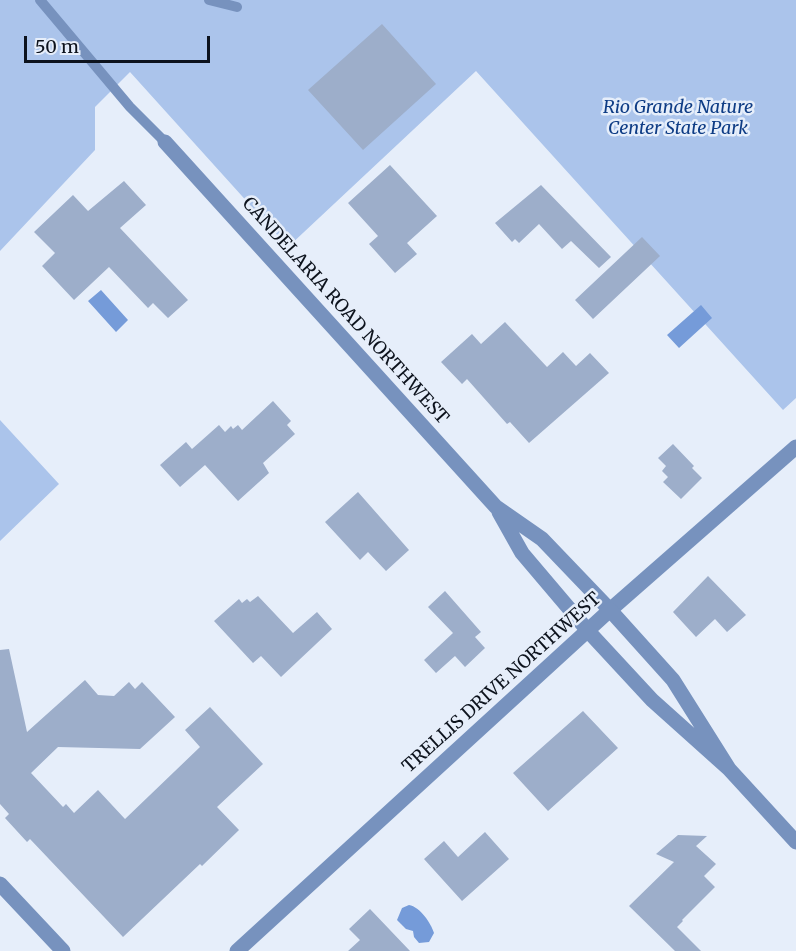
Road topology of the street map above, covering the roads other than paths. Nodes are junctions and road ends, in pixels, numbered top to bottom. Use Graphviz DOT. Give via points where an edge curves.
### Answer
graph roads {
  1 [pos="39,0"];
  2 [pos="208,0"];
  3 [pos="237,8"];
  4 [pos="165,142"];
  5 [pos="796,447"];
  6 [pos="496,507"];
  7 [pos="610,610"];
  8 [pos="589,632"];
  9 [pos="729,769"];
  10 [pos="796,842"];
  11 [pos="0,884"];
  12 [pos="63,951"];
  13 [pos="237,951"];
  1 -- 4 [label="lane"];
  2 -- 3 [label="lane"];
  4 -- 6 [label="street, CANDELARIA ROAD NORTHWEST"];
  5 -- 7 [label="street, TRELLIS DRIVE NORTHWEST"];
  6 -- 7 [label="street, CANDELARIA ROAD NORTHWEST" via="542,539"];
  6 -- 8 [label="street, CANDELARIA ROAD NORTHWEST" via="522,553"];
  7 -- 8 [label="street, TRELLIS DRIVE NORTHWEST"];
  7 -- 9 [label="street, CANDELARIA ROAD NORTHWEST" via="673,680"];
  8 -- 9 [label="street, CANDELARIA ROAD NORTHWEST" via="652,700"];
  8 -- 13 [label="street, TRELLIS DRIVE NORTHWEST"];
  9 -- 10 [label="street, CANDELARIA ROAD NORTHWEST"];
  11 -- 12 [label="street"];
}
